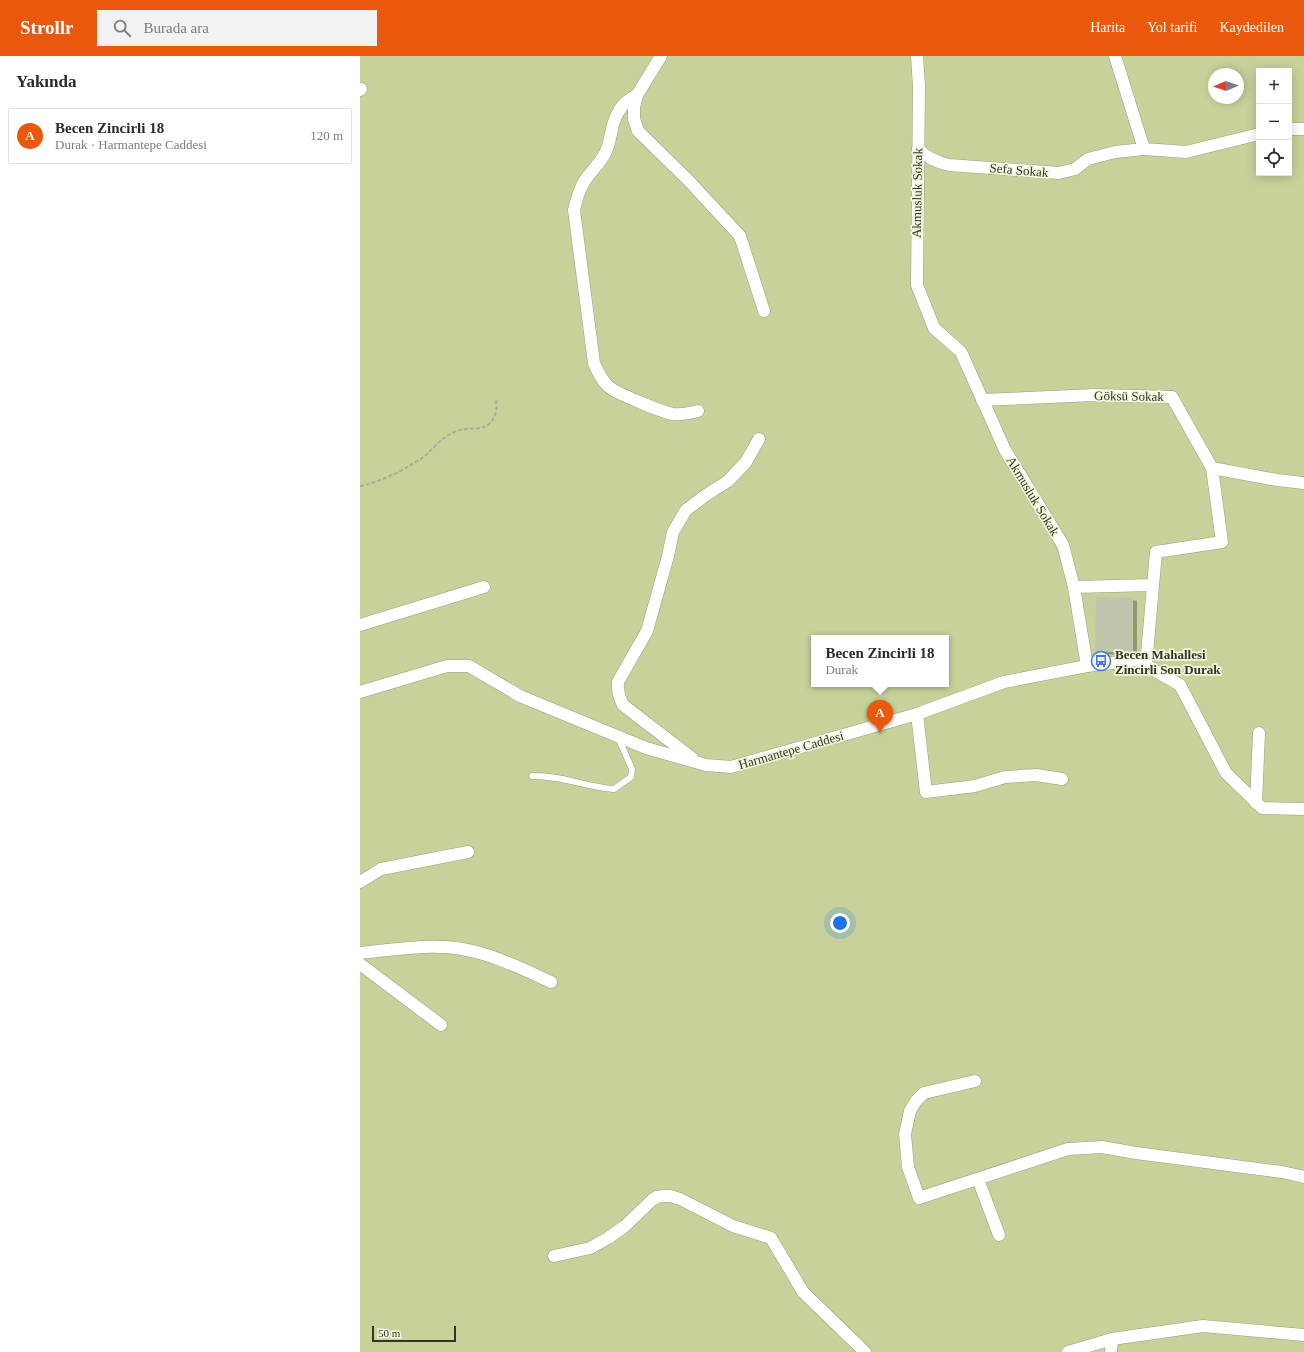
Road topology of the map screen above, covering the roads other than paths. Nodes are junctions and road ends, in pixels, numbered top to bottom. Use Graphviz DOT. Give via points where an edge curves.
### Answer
graph roads {
  1 [pos="661,56"];
  2 [pos="917,56"];
  3 [pos="1116,56"];
  4 [pos="637,95"];
  5 [pos="1304,128"];
  6 [pos="1292,129"];
  7 [pos="1256,135"];
  8 [pos="918,149"];
  9 [pos="1144,149"];
  10 [pos="764,312"];
  11 [pos="982,400"];
  12 [pos="698,411"];
  13 [pos="758,439"];
  14 [pos="1212,468"];
  15 [pos="1304,483"];
  16 [pos="1153,585"];
  17 [pos="484,587"];
  18 [pos="1074,587"];
  19 [pos="360,625"];
  20 [pos="1146,665"];
  21 [pos="1087,666"];
  22 [pos="360,692"];
  23 [pos="916,714"];
  24 [pos="1259,733"];
  25 [pos="618,737"];
  26 [pos="696,762"];
  27 [pos="532,776"];
  28 [pos="1062,780"];
  29 [pos="1256,802"];
  30 [pos="1304,809"];
  31 [pos="468,852"];
  32 [pos="360,882"];
  33 [pos="360,953"];
  34 [pos="360,964"];
  35 [pos="551,982"];
  36 [pos="441,1025"];
  37 [pos="975,1081"];
  38 [pos="1304,1177"];
  39 [pos="978,1179"];
  40 [pos="1000,1235"];
  41 [pos="554,1256"];
  42 [pos="1304,1335"];
  43 [pos="1112,1339"];
  44 [pos="865,1352"];
  45 [pos="1068,1352"];
  46 [pos="1111,1352"];
  1 -- 4 [label="street"];
  2 -- 8 [label="street, Akmusluk Sokak"];
  3 -- 9 [label="street"];
  4 -- 10 [label="street" via="634,119 638,131 740,236"];
  4 -- 12 [label="street" via="619,110 607,150 578,193 574,210 594,363 600,377 610,388 661,412 686,414"];
  5 -- 6 [label="street"];
  7 -- 9 [label="street, Sefa Sokak" via="1186,152"];
  8 -- 9 [label="street, Sefa Sokak" via="924,156 949,165 1059,173 1075,169 1088,159 1115,152"];
  8 -- 11 [label="street, Akmusluk Sokak" via="916,285 934,328 961,352"];
  11 -- 14 [label="street, Göksü Sokak" via="1094,395 1172,397"];
  11 -- 18 [label="street, Akmusluk Sokak" via="1005,450 1063,545"];
  13 -- 26 [label="street" via="746,462 728,481 686,510 673,532 647,631 618,682 617,690 623,705"];
  14 -- 15 [label="street"];
  14 -- 16 [label="street" via="1222,542 1156,552"];
  16 -- 18 [label="street"];
  16 -- 20 [label="street"];
  17 -- 19 [label="street"];
  18 -- 21 [label="street, Akmusluk Sokak"];
  20 -- 21 [label="street" via="1137,660"];
  20 -- 29 [label="street" via="1180,685 1226,773"];
  21 -- 23 [label="street, Harmantepe Caddesi" via="1004,682"];
  22 -- 25 [label="street, Harmantepe Caddesi" via="447,666 469,666 520,696"];
  23 -- 26 [label="street, Harmantepe Caddesi" via="731,767"];
  23 -- 28 [label="street" via="926,792 975,786 1005,777 1036,775"];
  24 -- 29 [label="street"];
  25 -- 26 [label="street, Harmantepe Caddesi"];
  25 -- 27 [label="lane" via="632,769 631,776 614,789 598,788 554,777"];
  29 -- 30 [label="street" via="1262,808"];
  31 -- 32 [label="street" via="381,870"];
  33 -- 35 [label="street" via="437,947 462,949 508,962"];
  34 -- 36 [label="street"];
  37 -- 39 [label="street" via="924,1093 910,1111 906,1134 908,1167 919,1198"];
  38 -- 39 [label="street" via="1102,1147 1068,1149"];
  39 -- 40 [label="street"];
  41 -- 44 [label="street" via="590,1248 608,1238 656,1197 670,1196 680,1199 733,1226 771,1238 803,1292"];
  42 -- 43 [label="street" via="1202,1326"];
  43 -- 45 [label="street"];
  43 -- 46 [label="street"];
}
